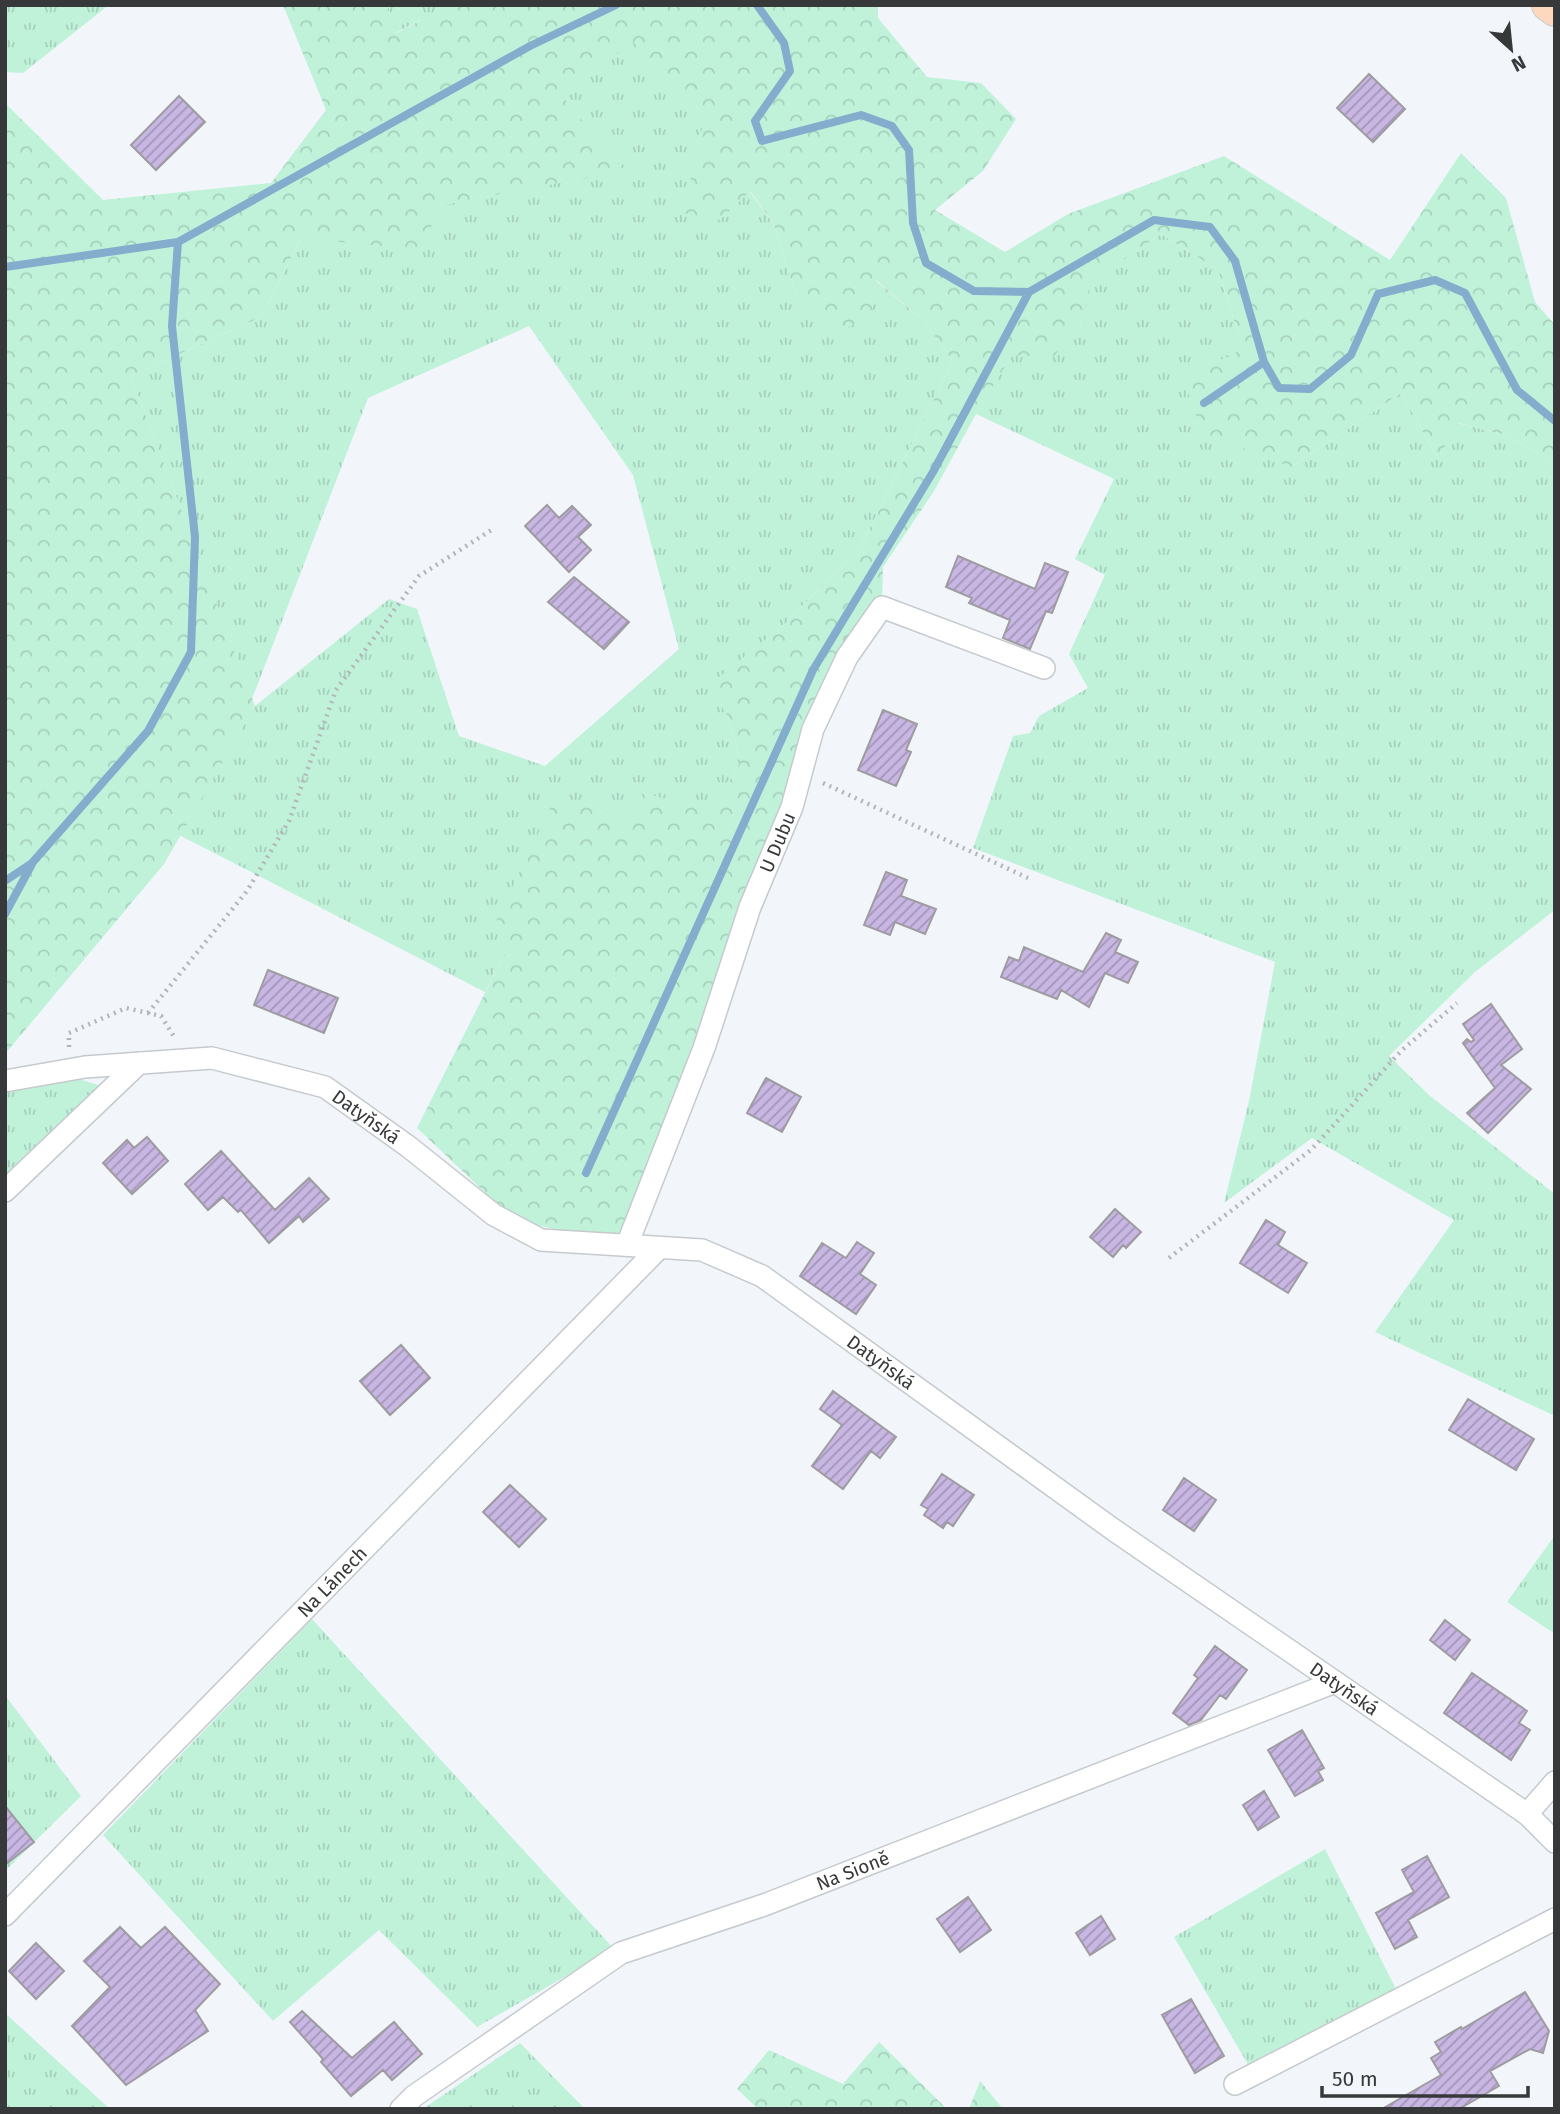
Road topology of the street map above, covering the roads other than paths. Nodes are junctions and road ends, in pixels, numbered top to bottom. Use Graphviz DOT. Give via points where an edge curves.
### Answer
graph roads {
  1 [pos="1548,5"];
  2 [pos="1555,10"];
  3 [pos="1044,668"];
  4 [pos="139,1063"];
  5 [pos="5,1081"];
  6 [pos="5,1191"];
  7 [pos="627,1245"];
  8 [pos="659,1248"];
  9 [pos="1335,1682"];
  10 [pos="1555,1782"];
  11 [pos="1527,1814"];
  12 [pos="1555,1842"];
  13 [pos="5,1915"];
  14 [pos="1555,1919"];
  15 [pos="1235,2084"];
  16 [pos="401,2109"];
  1 -- 2 [label="street"];
  3 -- 7 [label="street, U Dubu" via="882,607 846,657 813,729 792,807 750,907 704,1048"];
  4 -- 5 [label="street, Datyňská"];
  4 -- 6 [label="street"];
  4 -- 7 [label="street, Datyňská" via="212,1058 325,1087 494,1215 541,1240"];
  7 -- 8 [label="street, Datyňská"];
  8 -- 9 [label="street, Datyňská" via="702,1250 762,1276 1111,1528"];
  8 -- 13 [label="street, Na Lánech"];
  9 -- 11 [label="street, Datyňská"];
  9 -- 16 [label="street, Na Sioně" via="764,1905 621,1953"];
  10 -- 11 [label="street"];
  11 -- 12 [label="street, Datyňská"];
  14 -- 15 [label="street"];
}
